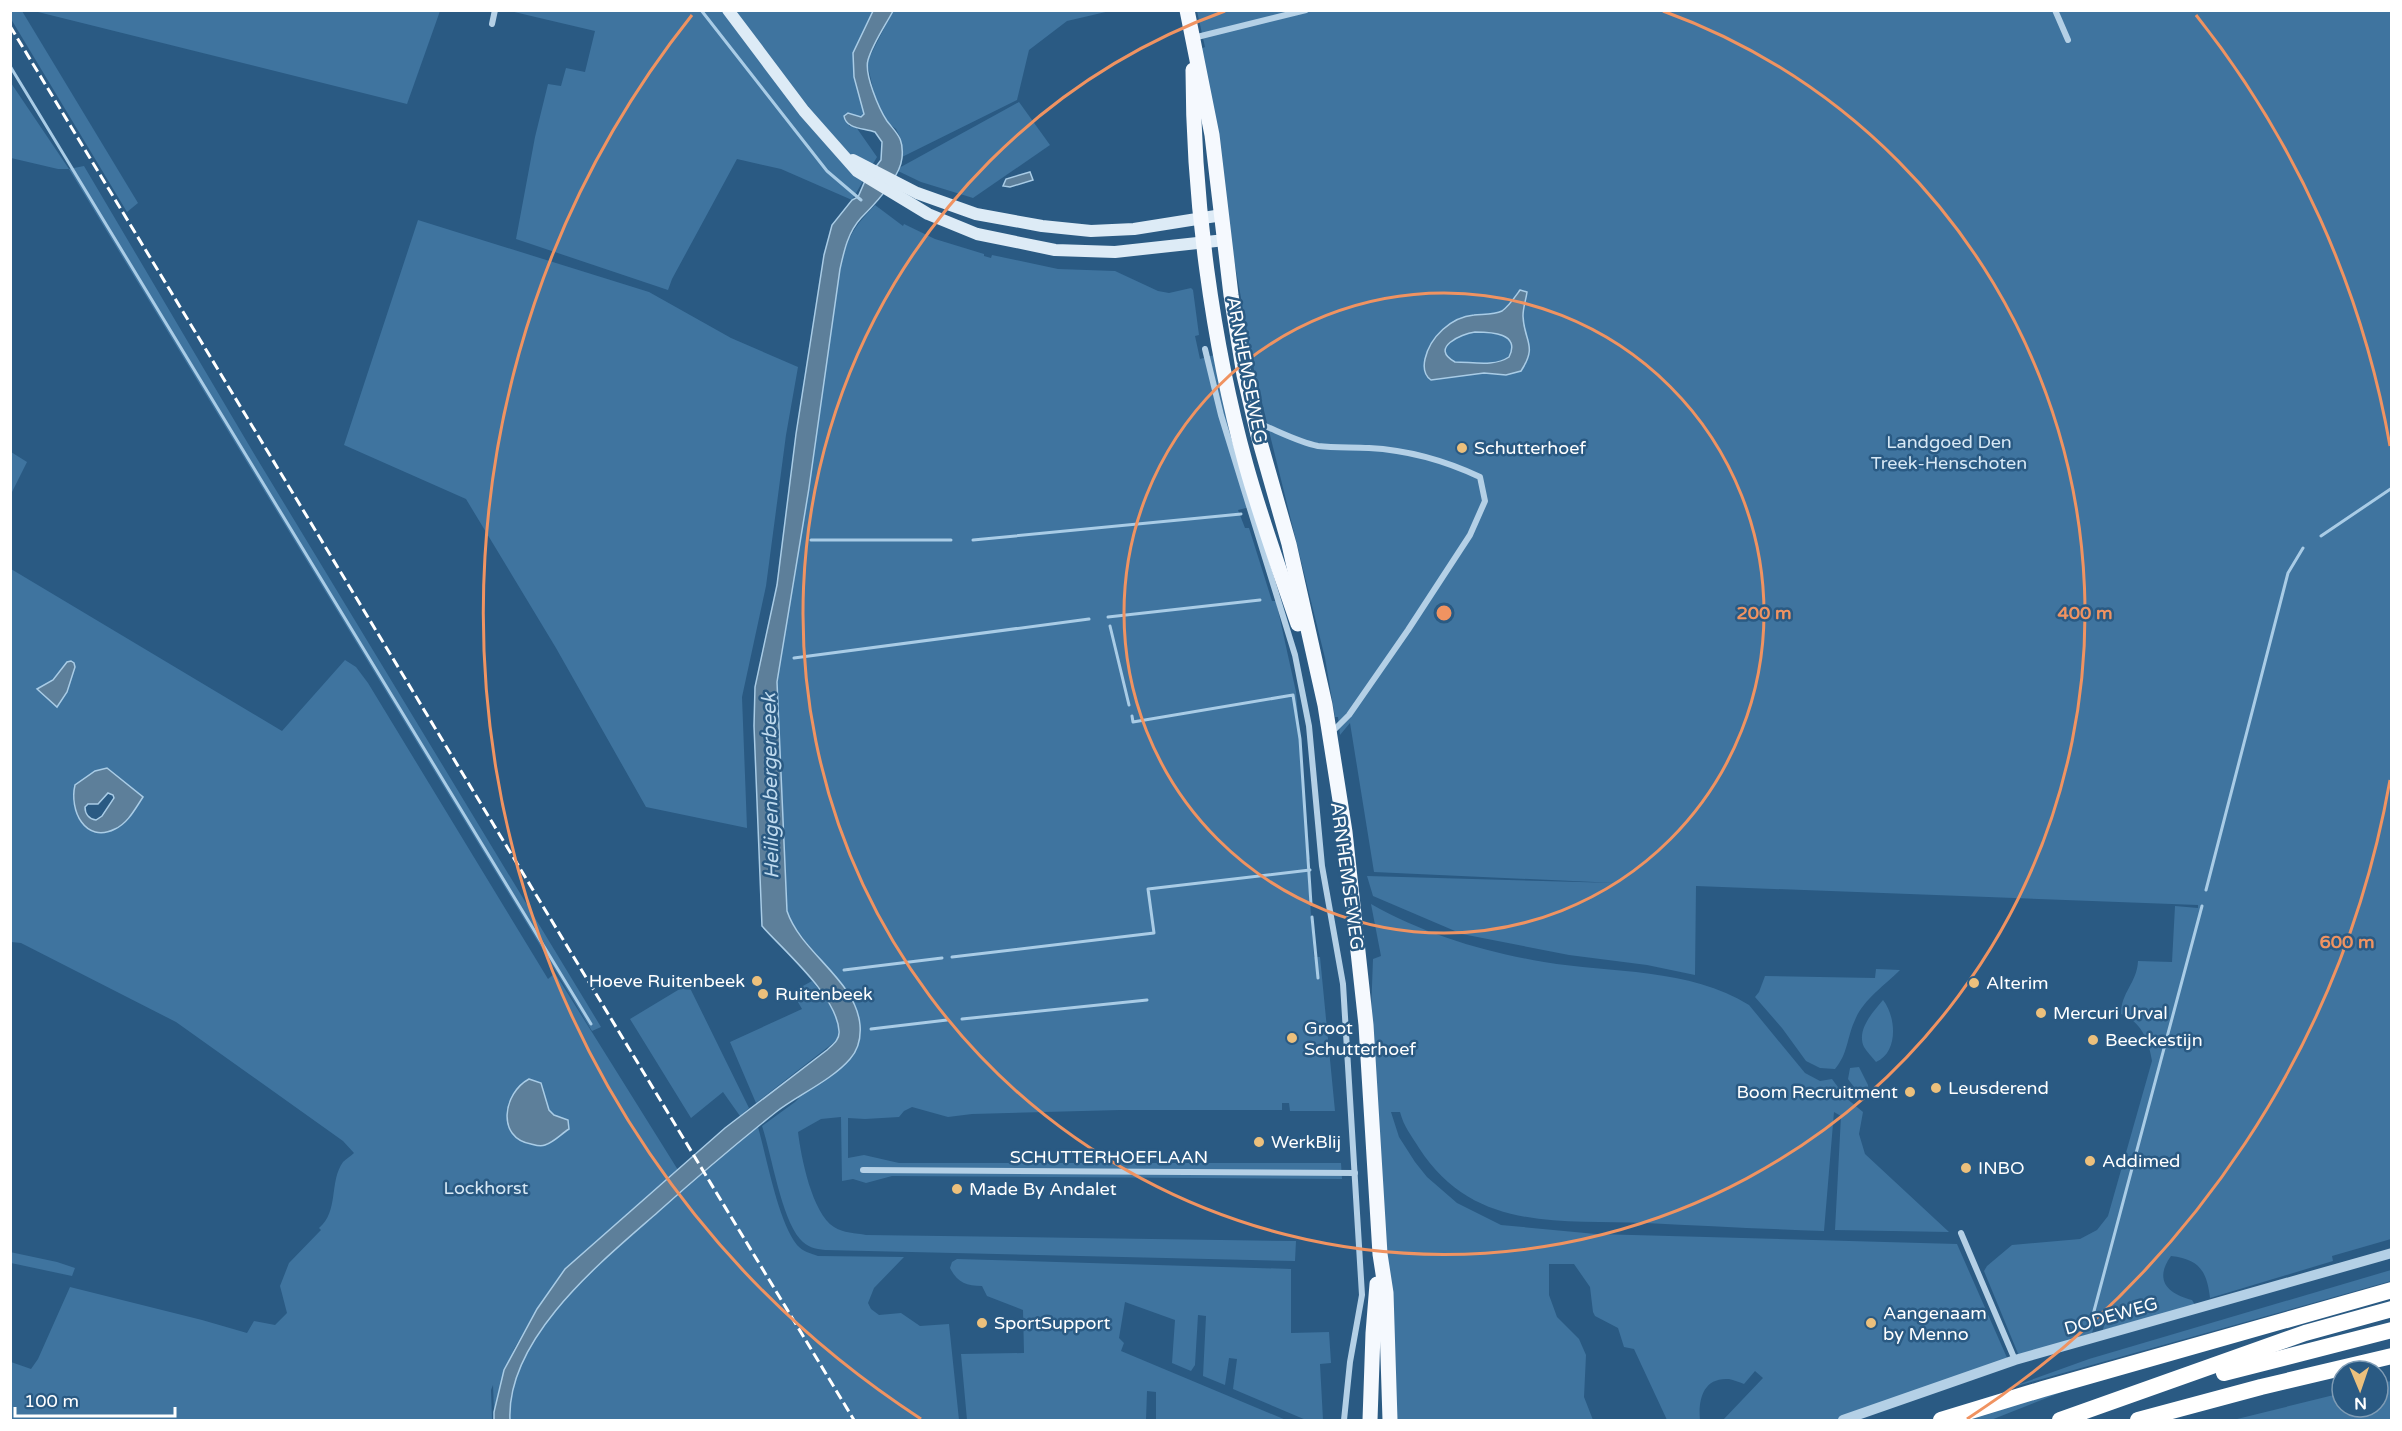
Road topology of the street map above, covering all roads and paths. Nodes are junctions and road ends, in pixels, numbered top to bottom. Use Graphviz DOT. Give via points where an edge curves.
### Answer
graph roads {
  1 [pos="495,10"];
  2 [pos="728,10"];
  3 [pos="1187,10"];
  4 [pos="1306,10"];
  5 [pos="2055,10"];
  6 [pos="492,24"];
  7 [pos="2068,40"];
  8 [pos="1192,43"];
  9 [pos="859,167"];
  10 [pos="1221,215"];
  11 [pos="1202,218"];
  12 [pos="1225,240"];
  13 [pos="1204,243"];
  14 [pos="1205,349"];
  15 [pos="1256,422"];
  16 [pos="1322,691"];
  17 [pos="1329,734"];
  18 [pos="863,1170"];
  19 [pos="1355,1173"];
  20 [pos="1961,1233"];
  21 [pos="2391,1252"];
  22 [pos="1380,1254"];
  23 [pos="2391,1290"];
  24 [pos="2391,1309"];
  25 [pos="2391,1330"];
  26 [pos="2391,1356"];
  27 [pos="2015,1360"];
  28 [pos="2085,1412"];
  29 [pos="1344,1420"];
  30 [pos="1370,1420"];
  31 [pos="1390,1420"];
  32 [pos="1843,1420"];
  33 [pos="1941,1420"];
  34 [pos="2060,1420"];
  35 [pos="2138,1420"];
  1 -- 6 [label="street"];
  2 -- 9 [label="main road" via="804,111 839,152"];
  3 -- 8 [label="main road, ARNHEMSEWEG"];
  4 -- 8 [label="street"];
  5 -- 7 [label="street"];
  8 -- 10 [label="main road, ARNHEMSEWEG" via="1212,135"];
  8 -- 11 [label="main road, ARNHEMSEWEG"];
  9 -- 11 [label="main road" via="976,214 1042,226 1091,231 1134,229"];
  9 -- 13 [label="main road" via="909,204 977,234 1055,250 1115,252"];
  10 -- 11 [label="main road"];
  10 -- 12 [label="main road, ARNHEMSEWEG"];
  11 -- 13 [label="main road, ARNHEMSEWEG"];
  12 -- 13 [label="main road"];
  12 -- 15 [label="main road, ARNHEMSEWEG" via="1244,375"];
  13 -- 16 [label="main road, ARNHEMSEWEG" via="1216,331 1246,464"];
  14 -- 19 [label="street, ARNHEMSEWEG" via="1221,415 1295,655 1309,726 1322,866 1344,993"];
  15 -- 16 [label="main road, ARNHEMSEWEG"];
  15 -- 17 [label="street, ARNHEMSEWEG" via="1319,446 1372,448 1459,467 1479,477 1485,501 1470,535 1408,630 1349,715"];
  16 -- 17 [label="main road, ARNHEMSEWEG"];
  17 -- 22 [label="main road, ARNHEMSEWEG" via="1356,913"];
  18 -- 19 [label="street, SCHUTTERHOEFLAAN"];
  19 -- 29 [label="street, ARNHEMSEWEG" via="1362,1295"];
  20 -- 27 [label="street"];
  21 -- 27 [label="street, DODEWEG"];
  22 -- 30 [label="main road, ARNHEMSEWEG"];
  22 -- 31 [label="main road, ARNHEMSEWEG" via="1386,1293"];
  23 -- 33 [label="highway"];
  24 -- 28 [label="highway" via="2305,1333"];
  25 -- 28 [label="highway"];
  26 -- 35 [label="highway"];
  27 -- 32 [label="street, DODEWEG"];
  28 -- 34 [label="highway"];
}
